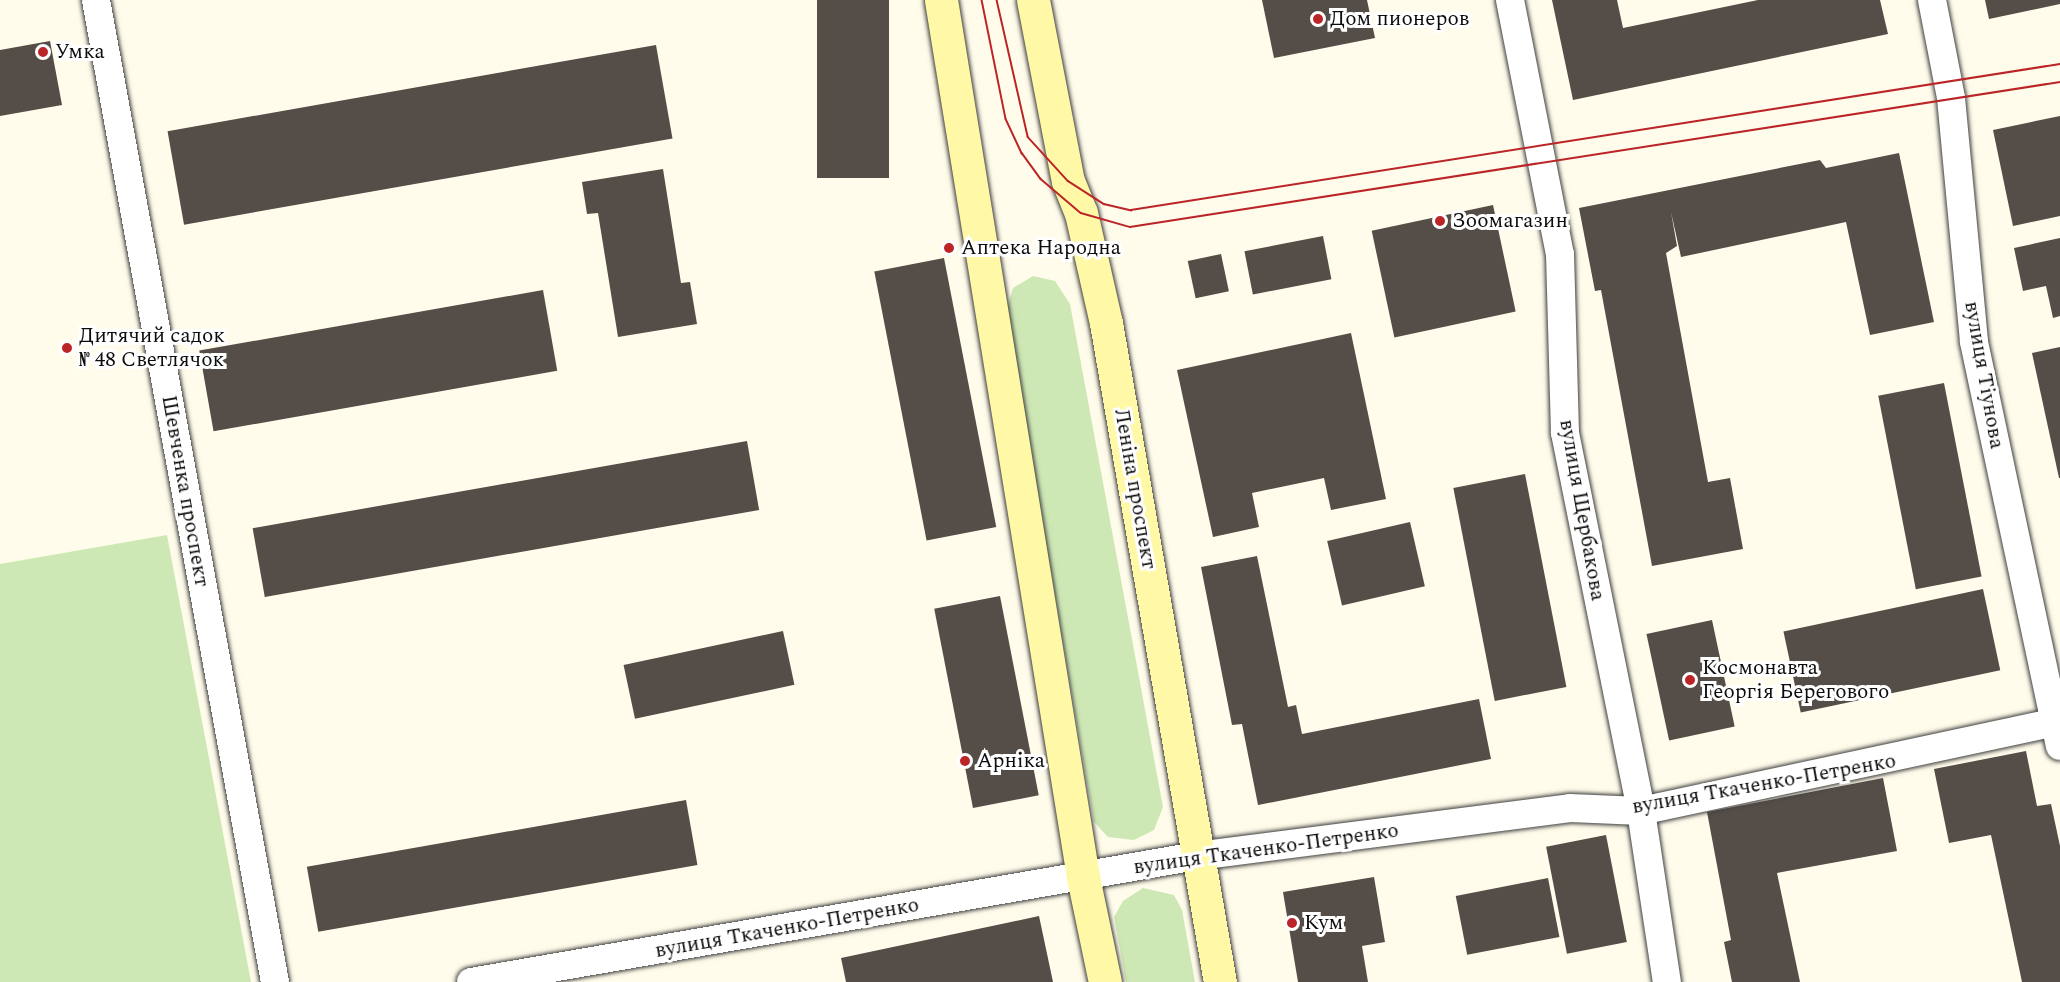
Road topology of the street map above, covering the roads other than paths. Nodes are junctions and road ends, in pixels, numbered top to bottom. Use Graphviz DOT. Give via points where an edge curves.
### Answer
graph roads {
  1 [pos="96,0"];
  2 [pos="941,0"];
  3 [pos="1033,0"];
  4 [pos="1510,0"];
  5 [pos="1932,0"];
  6 [pos="2058,730"];
  7 [pos="1641,811"];
  8 [pos="1197,856"];
  9 [pos="1083,877"];
  10 [pos="275,982"];
  11 [pos="471,982"];
  12 [pos="1105,982"];
  13 [pos="1220,982"];
  14 [pos="1667,982"];
  1 -- 10 [label="street, Шевченка проспект"];
  2 -- 9 [label="street"];
  3 -- 8 [label="street, Леніна проспект" via="1068,181 1081,213 1107,323"];
  4 -- 7 [label="street, вулиця Щербакова" via="1560,254 1565,433"];
  5 -- 6 [label="street, вулиця Тіунова" via="1951,98 1974,342"];
  6 -- 7 [label="street, вулиця Ткаченко-Петренко"];
  7 -- 8 [label="street, вулиця Ткаченко-Петренко" via="1570,808"];
  7 -- 14 [label="street, вулиця Щербакова"];
  8 -- 9 [label="street, вулиця Ткаченко-Петренко"];
  8 -- 13 [label="street, Леніна проспект"];
  9 -- 11 [label="street, вулиця Ткаченко-Петренко"];
  9 -- 12 [label="street"];
}
